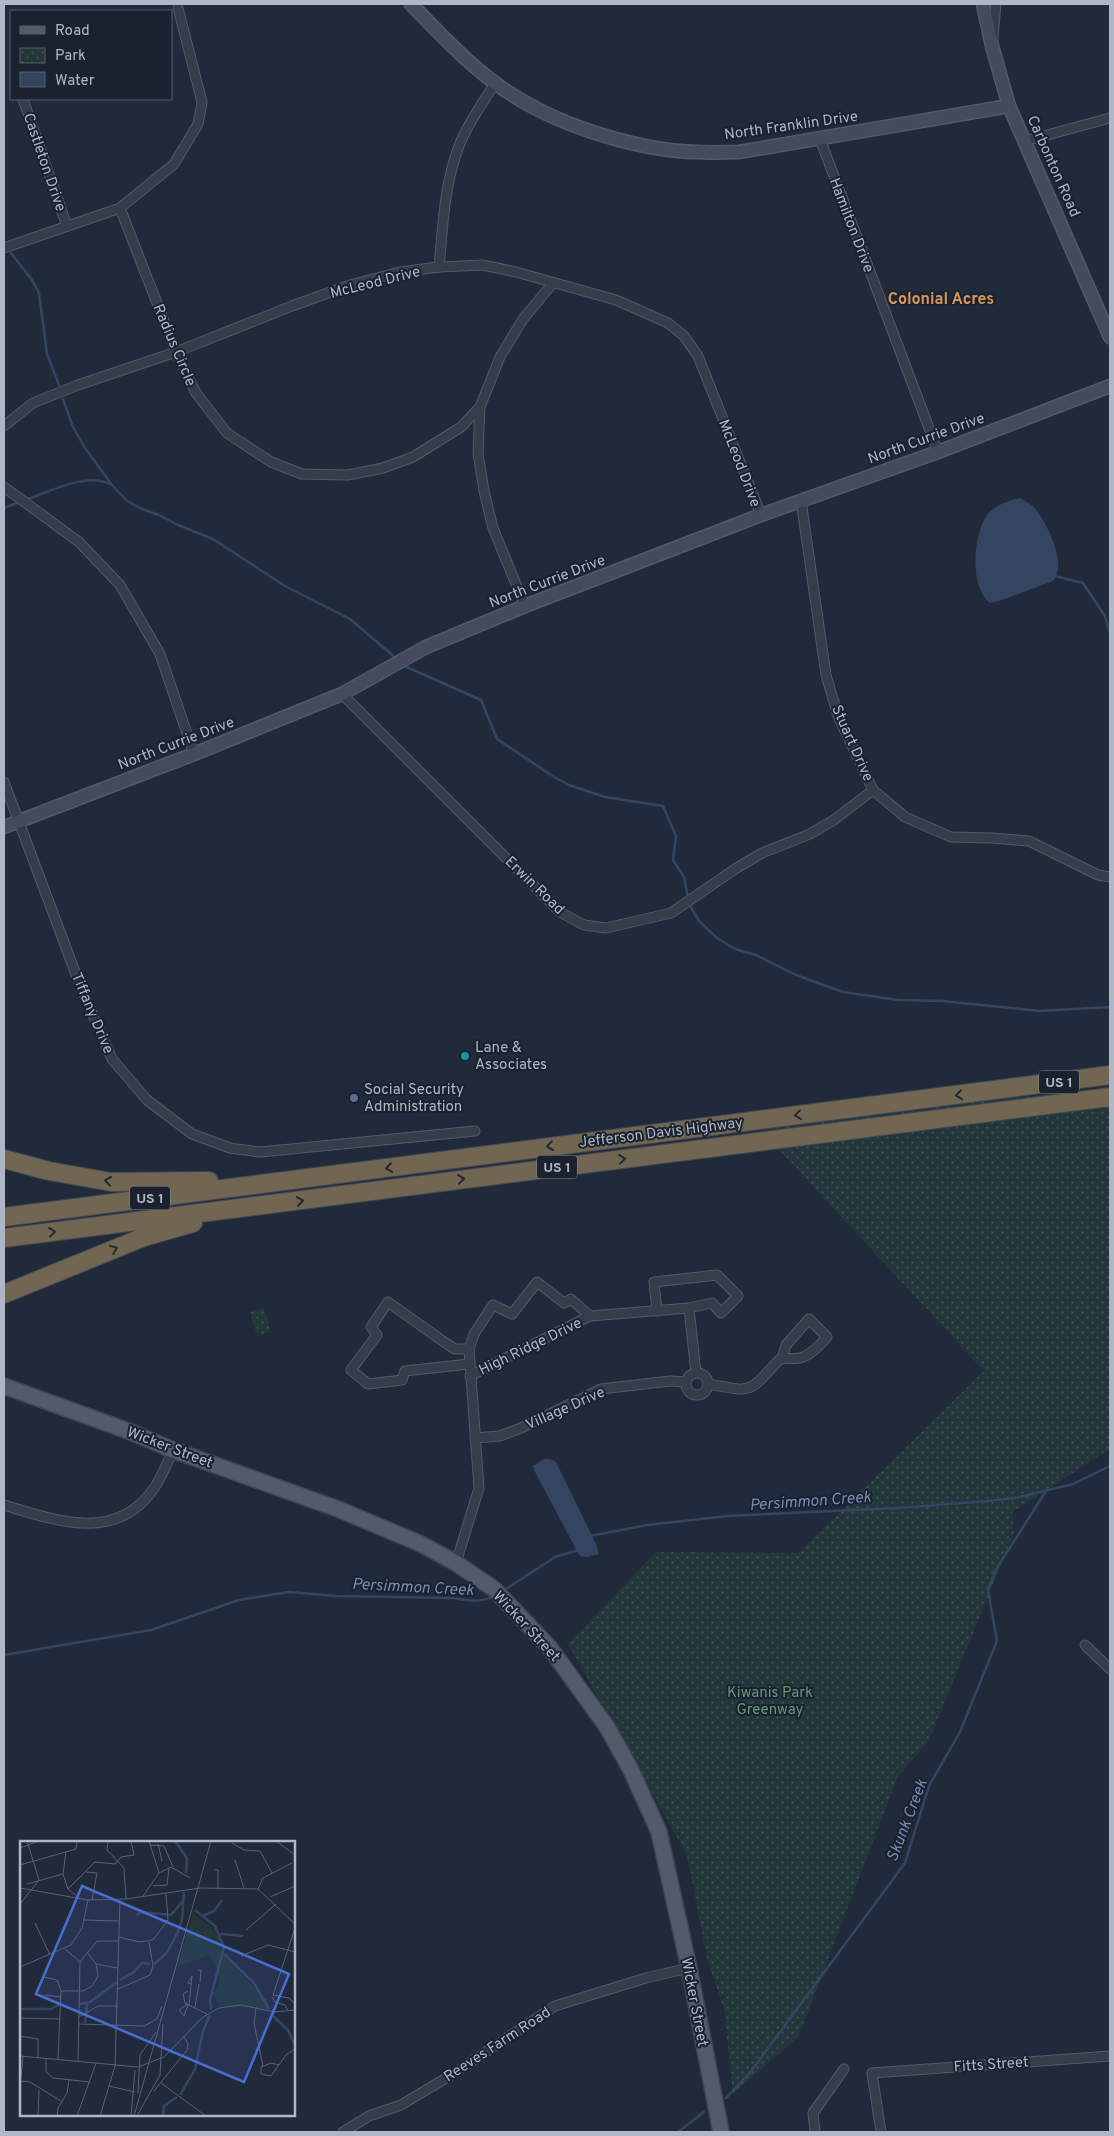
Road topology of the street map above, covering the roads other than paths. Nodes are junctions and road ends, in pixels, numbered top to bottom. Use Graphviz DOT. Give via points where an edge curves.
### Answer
graph roads {
  1 [pos="410,4"];
  2 [pos="983,4"];
  3 [pos="996,4"];
  4 [pos="178,8"];
  5 [pos="992,46"];
  6 [pos="495,83"];
  7 [pos="23,100"];
  8 [pos="1009,106"];
  9 [pos="1110,118"];
  10 [pos="820,138"];
  11 [pos="1025,142"];
  12 [pos="120,208"];
  13 [pos="67,226"];
  14 [pos="4,248"];
  15 [pos="439,267"];
  16 [pos="553,283"];
  17 [pos="1110,337"];
  18 [pos="176,352"];
  19 [pos="1110,386"];
  20 [pos="480,407"];
  21 [pos="4,426"];
  22 [pos="938,452"];
  23 [pos="4,487"];
  24 [pos="801,500"];
  25 [pos="761,515"];
  26 [pos="525,606"];
  27 [pos="342,694"];
  28 [pos="194,754"];
  29 [pos="4,782"];
  30 [pos="873,790"];
  31 [pos="18,822"];
  32 [pos="4,827"];
  33 [pos="1110,876"];
  34 [pos="1110,1075"];
  35 [pos="1110,1097"];
  36 [pos="475,1131"];
  37 [pos="4,1159"];
  38 [pos="297,1180"];
  39 [pos="272,1205"];
  40 [pos="4,1217"];
  41 [pos="4,1238"];
  42 [pos="4,1294"];
  43 [pos="689,1308"];
  44 [pos="657,1311"];
  45 [pos="590,1316"];
  46 [pos="468,1349"];
  47 [pos="782,1358"];
  48 [pos="470,1364"];
  49 [pos="696,1373"];
  50 [pos="470,1376"];
  51 [pos="686,1382"];
  52 [pos="708,1384"];
  53 [pos="4,1386"];
  54 [pos="475,1438"];
  55 [pos="173,1450"];
  56 [pos="4,1505"];
  57 [pos="456,1562"];
  58 [pos="1085,1645"];
  59 [pos="1110,1670"];
  60 [pos="689,1968"];
  61 [pos="1110,2056"];
  62 [pos="844,2069"];
  63 [pos="343,2132"];
  64 [pos="721,2132"];
  65 [pos="815,2132"];
  66 [pos="881,2132"];
  1 -- 6 [label="street, North Franklin Drive"];
  2 -- 5 [label="street, Carbonton Road"];
  3 -- 5 [label="street"];
  4 -- 12 [label="street" via="202,102 198,124 174,164"];
  5 -- 8 [label="street, Carbonton Road"];
  6 -- 10 [label="street, North Franklin Drive" via="557,119 655,147 696,152 739,152"];
  6 -- 15 [label="street" via="459,145 444,209"];
  7 -- 13 [label="street, Castleton Drive"];
  8 -- 10 [label="street, North Franklin Drive"];
  8 -- 11 [label="street, Carbonton Road"];
  9 -- 11 [label="street"];
  10 -- 22 [label="street, Hamilton Drive"];
  11 -- 17 [label="street, Carbonton Road"];
  12 -- 13 [label="street"];
  12 -- 18 [label="street, Radius Circle"];
  13 -- 14 [label="street"];
  15 -- 16 [label="street, McLeod Drive" via="484,265"];
  15 -- 18 [label="street, McLeod Drive" via="400,272 350,285"];
  16 -- 20 [label="street" via="523,319 500,356"];
  16 -- 25 [label="street, McLeod Drive" via="616,300 668,324 684,336 698,356"];
  18 -- 20 [label="street, Radius Circle" via="196,393 227,433 271,462 302,474 348,475 383,468 413,456 461,427"];
  18 -- 21 [label="street, McLeod Drive" via="33,403"];
  19 -- 22 [label="street, North Currie Drive"];
  20 -- 26 [label="street" via="478,453 484,491 493,528"];
  22 -- 24 [label="street, North Currie Drive"];
  23 -- 28 [label="street" via="79,542 120,585 160,654"];
  24 -- 25 [label="street, North Currie Drive"];
  24 -- 30 [label="street, Stuart Drive" via="826,675 838,716"];
  25 -- 26 [label="street, North Currie Drive"];
  26 -- 27 [label="street, North Currie Drive" via="426,647"];
  27 -- 28 [label="street, North Currie Drive"];
  27 -- 30 [label="street, Erwin Road" via="560,912 584,925 606,928 671,913 735,868 834,820"];
  28 -- 31 [label="street, North Currie Drive"];
  29 -- 31 [label="street, Tiffany Drive"];
  30 -- 33 [label="street, Stuart Drive" via="905,817 951,837 1028,841 1098,874"];
  31 -- 32 [label="street, North Currie Drive"];
  31 -- 36 [label="street, Tiffany Drive" via="80,986 112,1059 147,1100 192,1134 230,1148 260,1152"];
  34 -- 38 [label="highway, Jefferson Davis Highway / US 1, one-way"];
  39 -- 35 [label="highway, Jefferson Davis Highway / US 1, one-way"];
  38 -- 37 [label="highway, one-way" via="111,1182"];
  38 -- 40 [label="highway, Jefferson Davis Highway / US 1"];
  41 -- 39 [label="highway, Jefferson Davis Highway / US 1, one-way"];
  42 -- 39 [label="highway, one-way" via="144,1237"];
  43 -- 44 [label="street"];
  43 -- 44 [label="street" via="712,1303 721,1313 738,1296 717,1275 654,1282"];
  43 -- 49 [label="street"];
  44 -- 45 [label="street"];
  45 -- 46 [label="street, High Ridge Drive" via="571,1299 564,1303 537,1282 512,1314 493,1305"];
  45 -- 50 [label="street, High Ridge Drive"];
  46 -- 48 [label="street, High Ridge Drive"];
  46 -- 48 [label="street, High Ridge Drive" via="455,1349 388,1302 371,1327 377,1335 351,1370 368,1384 402,1380 405,1371"];
  47 -- 47 [label="street" via="800,1358 827,1337 809,1319 786,1345"];
  47 -- 52 [label="street" via="754,1388 745,1390"];
  48 -- 50 [label="street, High Ridge Drive"];
  49 -- 51 [label="street"];
  49 -- 52 [label="street" via="705,1376"];
  50 -- 54 [label="street, High Ridge Drive"];
  51 -- 52 [label="street" via="688,1391 694,1394 703,1393"];
  51 -- 54 [label="street, Village Drive" via="670,1380 601,1389 521,1428 500,1436"];
  53 -- 55 [label="main road, Wicker Street"];
  54 -- 57 [label="street, High Ridge Drive" via="479,1488"];
  55 -- 56 [label="street" via="152,1491 129,1514 113,1520 92,1524 70,1523"];
  55 -- 57 [label="main road, Wicker Street" via="338,1509"];
  57 -- 60 [label="main road, Wicker Street" via="494,1589 550,1648 607,1727 631,1770 658,1832"];
  58 -- 59 [label="street"];
  60 -- 63 [label="street, Reeves Farm Road" via="555,2006 402,2105 369,2116"];
  60 -- 64 [label="main road, Wicker Street"];
  61 -- 66 [label="street, Fitts Street" via="872,2073"];
  62 -- 65 [label="street" via="813,2113"];
}
